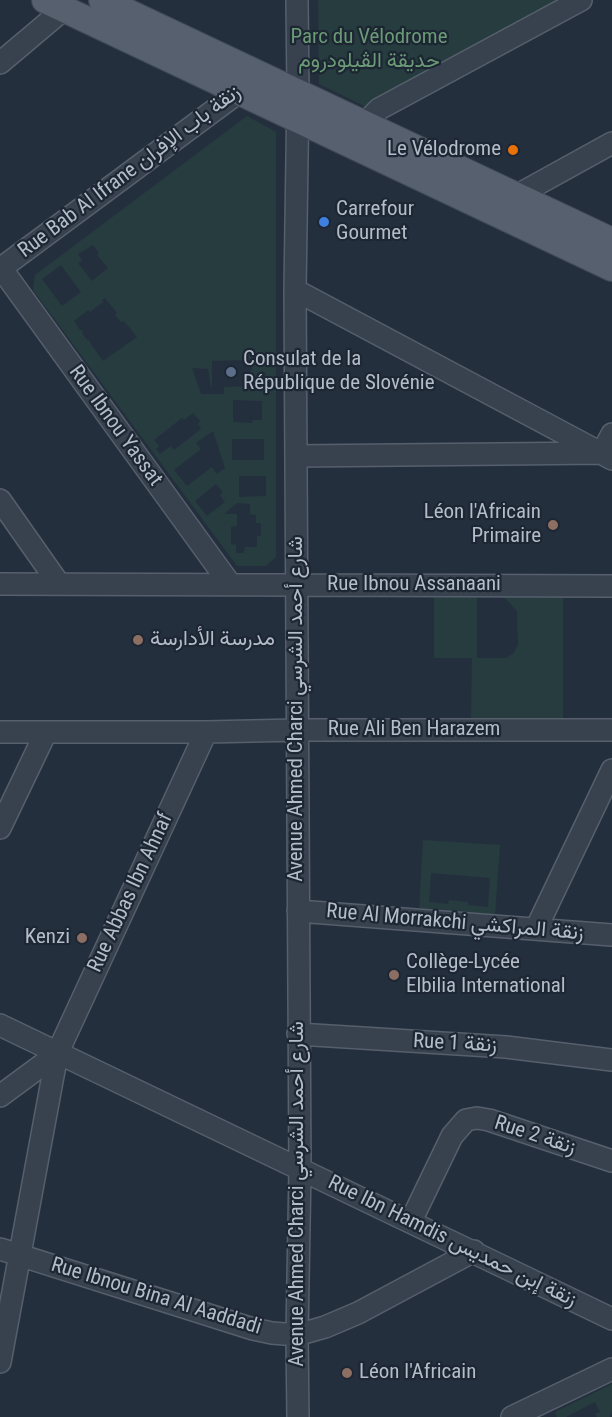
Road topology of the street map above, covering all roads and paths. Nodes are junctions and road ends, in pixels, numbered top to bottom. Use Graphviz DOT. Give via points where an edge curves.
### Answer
graph roads {
  1 [pos="102,0"];
  2 [pos="297,0"];
  3 [pos="581,0"];
  4 [pos="55,5"];
  5 [pos="0,63"];
  6 [pos="261,75"];
  7 [pos="239,92"];
  8 [pos="298,92"];
  9 [pos="298,120"];
  10 [pos="370,126"];
  11 [pos="612,143"];
  12 [pos="516,196"];
  13 [pos="612,241"];
  14 [pos="612,268"];
  15 [pos="1,269"];
  16 [pos="295,290"];
  17 [pos="612,434"];
  18 [pos="297,456"];
  19 [pos="607,456"];
  20 [pos="0,500"];
  21 [pos="0,584"];
  22 [pos="59,584"];
  23 [pos="230,584"];
  24 [pos="297,585"];
  25 [pos="612,586"];
  26 [pos="297,730"];
  27 [pos="612,730"];
  28 [pos="0,732"];
  29 [pos="46,732"];
  30 [pos="206,732"];
  31 [pos="612,770"];
  32 [pos="0,828"];
  33 [pos="298,911"];
  34 [pos="536,929"];
  35 [pos="610,931"];
  36 [pos="0,1025"];
  37 [pos="298,1034"];
  38 [pos="57,1054"];
  39 [pos="612,1060"];
  40 [pos="0,1096"];
  41 [pos="612,1161"];
  42 [pos="300,1169"];
  43 [pos="411,1221"];
  44 [pos="474,1251"];
  45 [pos="10,1252"];
  46 [pos="612,1319"];
  47 [pos="297,1335"];
  48 [pos="0,1362"];
  49 [pos="612,1370"];
  50 [pos="298,1417"];
  51 [pos="512,1417"];
  1 -- 6 [label="main road"];
  2 -- 8 [label="street, Avenue Ahmed Charci شارع أحمد الشرسي"];
  3 -- 10 [label="street" via="379,109"];
  4 -- 5 [label="street"];
  4 -- 7 [label="main road"];
  6 -- 7 [label="street, Rue Bab Al Ifrane زنقة باب الإفران"];
  6 -- 8 [label="main road"];
  7 -- 9 [label="main road"];
  7 -- 15 [label="street, Rue Bab Al Ifrane زنقة باب الإفران"];
  8 -- 9 [label="street, Avenue Ahmed Charci شارع أحمد الشرسي"];
  8 -- 10 [label="main road"];
  9 -- 14 [label="main road"];
  9 -- 16 [label="street, Avenue Ahmed Charci شارع أحمد الشرسي"];
  10 -- 12 [label="main road"];
  11 -- 12 [label="street"];
  12 -- 13 [label="main road"];
  15 -- 23 [label="street, Rue Ibnou Yassat"];
  16 -- 18 [label="street, Avenue Ahmed Charci شارع أحمد الشرسي"];
  16 -- 19 [label="street"];
  17 -- 19 [label="street"];
  18 -- 19 [label="street"];
  18 -- 24 [label="street, Avenue Ahmed Charci شارع أحمد الشرسي"];
  20 -- 22 [label="street"];
  21 -- 22 [label="street, Rue Ibnou Assanaani"];
  22 -- 23 [label="street, Rue Ibnou Assanaani"];
  23 -- 24 [label="street, Rue Ibnou Assanaani"];
  24 -- 25 [label="street, Rue Ibnou Assanaani"];
  24 -- 26 [label="street, Avenue Ahmed Charci شارع أحمد الشرسي"];
  26 -- 27 [label="street, Rue Ali Ben Harazem"];
  26 -- 30 [label="street, Rue Ali Ben Harazem"];
  26 -- 33 [label="street, Avenue Ahmed Charci شارع أحمد الشرسي"];
  28 -- 29 [label="street, Rue Ali Ben Harazem"];
  29 -- 30 [label="street, Rue Ali Ben Harazem"];
  29 -- 32 [label="street"];
  30 -- 38 [label="street, Rue Abbas Ibn Ahnaf"];
  31 -- 34 [label="street"];
  33 -- 34 [label="street, Rue Al Morrakchi زنقة المراكشي"];
  33 -- 37 [label="street, Avenue Ahmed Charci شارع أحمد الشرسي"];
  34 -- 35 [label="street, Rue Al Morrakchi زنقة المراكشي"];
  36 -- 38 [label="street, Rue Ibn Hamdis زنقة إبن حمديس"];
  37 -- 39 [label="street, Rue 1 زنقة" via="506,1047"];
  37 -- 42 [label="street, Avenue Ahmed Charci شارع أحمد الشرسي"];
  38 -- 40 [label="street"];
  38 -- 42 [label="street, Rue Ibn Hamdis زنقة إبن حمديس"];
  38 -- 45 [label="street"];
  41 -- 43 [label="street, Rue 2 زنقة" via="489,1120 466,1120 452,1136"];
  42 -- 43 [label="street, Rue Ibn Hamdis زنقة إبن حمديس"];
  42 -- 47 [label="street, Avenue Ahmed Charci شارع أحمد الشرسي"];
  43 -- 44 [label="street, Rue Ibn Hamdis زنقة إبن حمديس"];
  44 -- 46 [label="street, Rue Ibn Hamdis زنقة إبن حمديس"];
  44 -- 47 [label="street, Rue Ibnou Bina Al Aaddadi" via="358,1313"];
  45 -- 47 [label="street, Rue Ibnou Bina Al Aaddadi" via="253,1329"];
  45 -- 48 [label="street"];
  47 -- 50 [label="street, Avenue Ahmed Charci شارع أحمد الشرسي"];
  49 -- 51 [label="street"];
}
